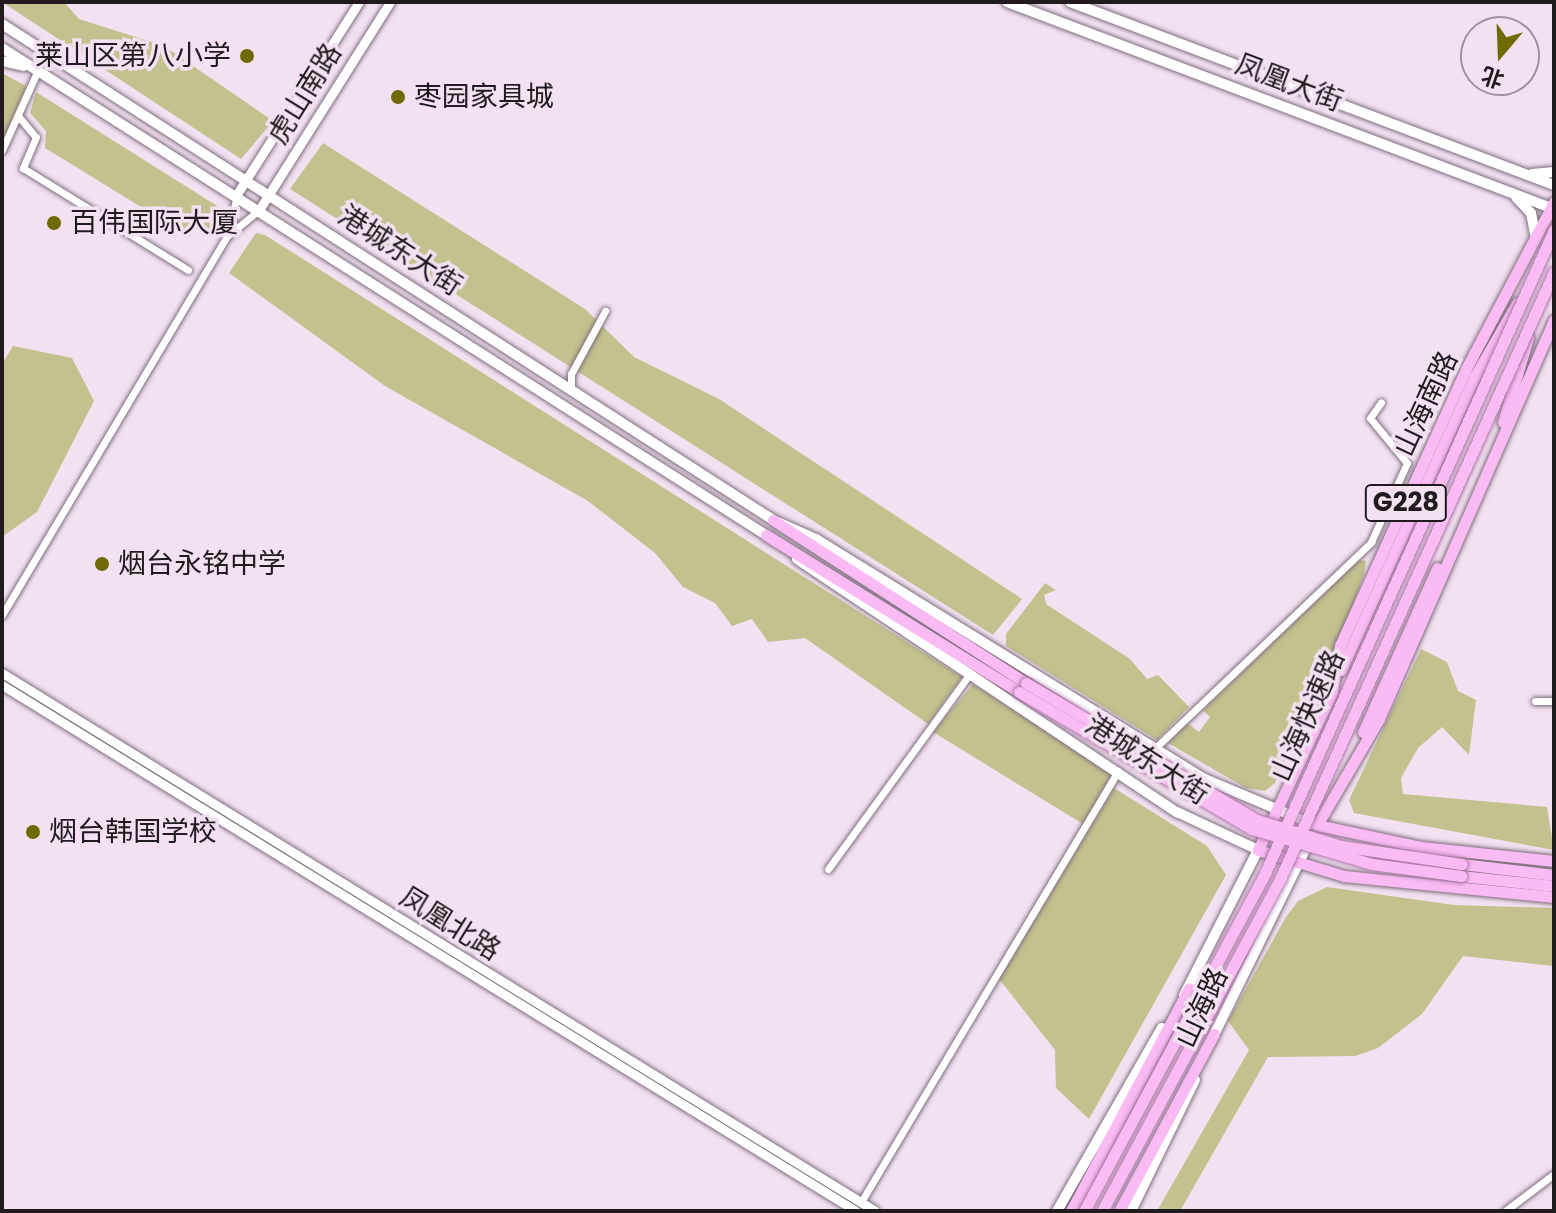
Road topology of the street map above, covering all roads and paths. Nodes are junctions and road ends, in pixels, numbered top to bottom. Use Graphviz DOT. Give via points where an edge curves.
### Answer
graph roads {
  1 [pos="359,2"];
  2 [pos="390,2"];
  3 [pos="1007,2"];
  4 [pos="1070,2"];
  5 [pos="2,24"];
  6 [pos="2,48"];
  7 [pos="2,61"];
  8 [pos="41,72"];
  9 [pos="19,117"];
  10 [pos="2,150"];
  11 [pos="1554,172"];
  12 [pos="1523,174"];
  13 [pos="246,180"];
  14 [pos="1554,185"];
  15 [pos="1509,191"];
  16 [pos="237,194"];
  17 [pos="267,194"];
  18 [pos="1553,206"];
  19 [pos="259,210"];
  20 [pos="1554,230"];
  21 [pos="227,236"];
  22 [pos="1536,239"];
  23 [pos="188,270"];
  24 [pos="1535,272"];
  25 [pos="1554,272"];
  26 [pos="605,311"];
  27 [pos="1534,319"];
  28 [pos="1554,320"];
  29 [pos="571,389"];
  30 [pos="1381,402"];
  31 [pos="773,520"];
  32 [pos="766,535"];
  33 [pos="2,615"];
  34 [pos="2,673"];
  35 [pos="969,675"];
  36 [pos="2,685"];
  37 [pos="1022,688"];
  38 [pos="1332,692"];
  39 [pos="1535,701"];
  40 [pos="1554,701"];
  41 [pos="1357,746"];
  42 [pos="1154,749"];
  43 [pos="1119,771"];
  44 [pos="1278,812"];
  45 [pos="1317,825"];
  46 [pos="1258,850"];
  47 [pos="1554,861"];
  48 [pos="1299,865"];
  49 [pos="828,869"];
  50 [pos="1461,870"];
  51 [pos="1554,875"];
  52 [pos="1554,886"];
  53 [pos="1554,897"];
  54 [pos="1189,988"];
  55 [pos="1214,1034"];
  56 [pos="1554,1174"];
  57 [pos="859,1207"];
  58 [pos="875,1211"];
  59 [pos="1057,1211"];
  60 [pos="1071,1211"];
  61 [pos="1084,1211"];
  62 [pos="1102,1211"];
  63 [pos="1119,1211"];
  64 [pos="1131,1211"];
  65 [pos="1505,1211"];
  1 -- 13 [label="street, 虎山南路"];
  2 -- 17 [label="street, 虎山南路"];
  3 -- 15 [label="main road, 凤凰大街"];
  4 -- 12 [label="main road, 凤凰大街"];
  5 -- 13 [label="main road, 港城东大街"];
  6 -- 8 [label="main road, 港城东大街"];
  7 -- 8 [label="main road"];
  8 -- 9 [label="street"];
  8 -- 16 [label="main road, 港城东大街"];
  9 -- 10 [label="street"];
  9 -- 23 [label="street" via="36,137 23,168"];
  11 -- 12 [label="main road"];
  12 -- 14 [label="main road, 凤凰大街"];
  13 -- 16 [label="street, 虎山南路"];
  13 -- 17 [label="main road, 港城东大街"];
  15 -- 18 [label="main road, 凤凰大街"];
  15 -- 22 [label="main road" via="1531,213"];
  16 -- 19 [label="main road, 港城东大街"];
  16 -- 21 [label="street"];
  17 -- 19 [label="street, 虎山南路"];
  17 -- 29 [label="main road, 港城东大街"];
  18 -- 22 [label="highway, 山海南路 / G228"];
  19 -- 21 [label="street"];
  19 -- 32 [label="main road, 港城东大街"];
  20 -- 24 [label="highway, 山海快速路, bridge"];
  21 -- 33 [label="street"];
  22 -- 38 [label="highway, 山海南路 / G228" via="1466,369 1340,645"];
  24 -- 38 [label="highway, bridge" via="1475,376"];
  24 -- 61 [label="highway, 山海快速路, bridge" via="1265,873"];
  25 -- 27 [label="highway, 山海快速路, bridge"];
  26 -- 29 [label="street" via="571,374"];
  27 -- 41 [label="highway, bridge" via="1502,426"];
  27 -- 62 [label="highway, 山海快速路, bridge" via="1280,879"];
  28 -- 41 [label="highway, G228" via="1379,719"];
  29 -- 31 [label="main road, 港城东大街"];
  30 -- 42 [label="street" via="1370,418 1407,463 1371,542"];
  31 -- 37 [label="highway, 港城东大街"];
  31 -- 42 [label="main road, 港城东大街" via="816,539"];
  32 -- 35 [label="main road, 港城东大街"];
  32 -- 37 [label="highway, 港城东大街"];
  34 -- 57 [label="street, 凤凰北路"];
  35 -- 43 [label="main road, 港城东大街"];
  35 -- 49 [label="street"];
  36 -- 57 [label="street, 凤凰北路"];
  37 -- 50 [label="highway, 港城东大街, bridge" via="1252,829 1372,864"];
  38 -- 44 [label="highway, 山海南路 / G228"];
  39 -- 40 [label="street"];
  41 -- 45 [label="highway, G228"];
  42 -- 44 [label="main road, 港城东大街"];
  43 -- 46 [label="main road, 港城东大街" via="1177,812"];
  43 -- 57 [label="street"];
  44 -- 45 [label="main road, 港城东大街"];
  44 -- 46 [label="highway, 山海南路 / G228"];
  45 -- 47 [label="highway, 港城东大街" via="1421,847"];
  45 -- 48 [label="main road, 山海路"];
  46 -- 48 [label="highway, 港城东大街"];
  46 -- 54 [label="main road, 山海路"];
  48 -- 53 [label="highway, 港城东大街"];
  48 -- 55 [label="main road, 山海路"];
  50 -- 51 [label="highway, 港城东大街"];
  50 -- 52 [label="highway, 港城东大街"];
  54 -- 59 [label="main road, 山海路" via="1115,1100"];
  54 -- 60 [label="highway"];
  55 -- 63 [label="highway"];
  55 -- 64 [label="main road, 山海路"];
  56 -- 65 [label="street"];
  57 -- 58 [label="street, 凤凰北路"];
}
